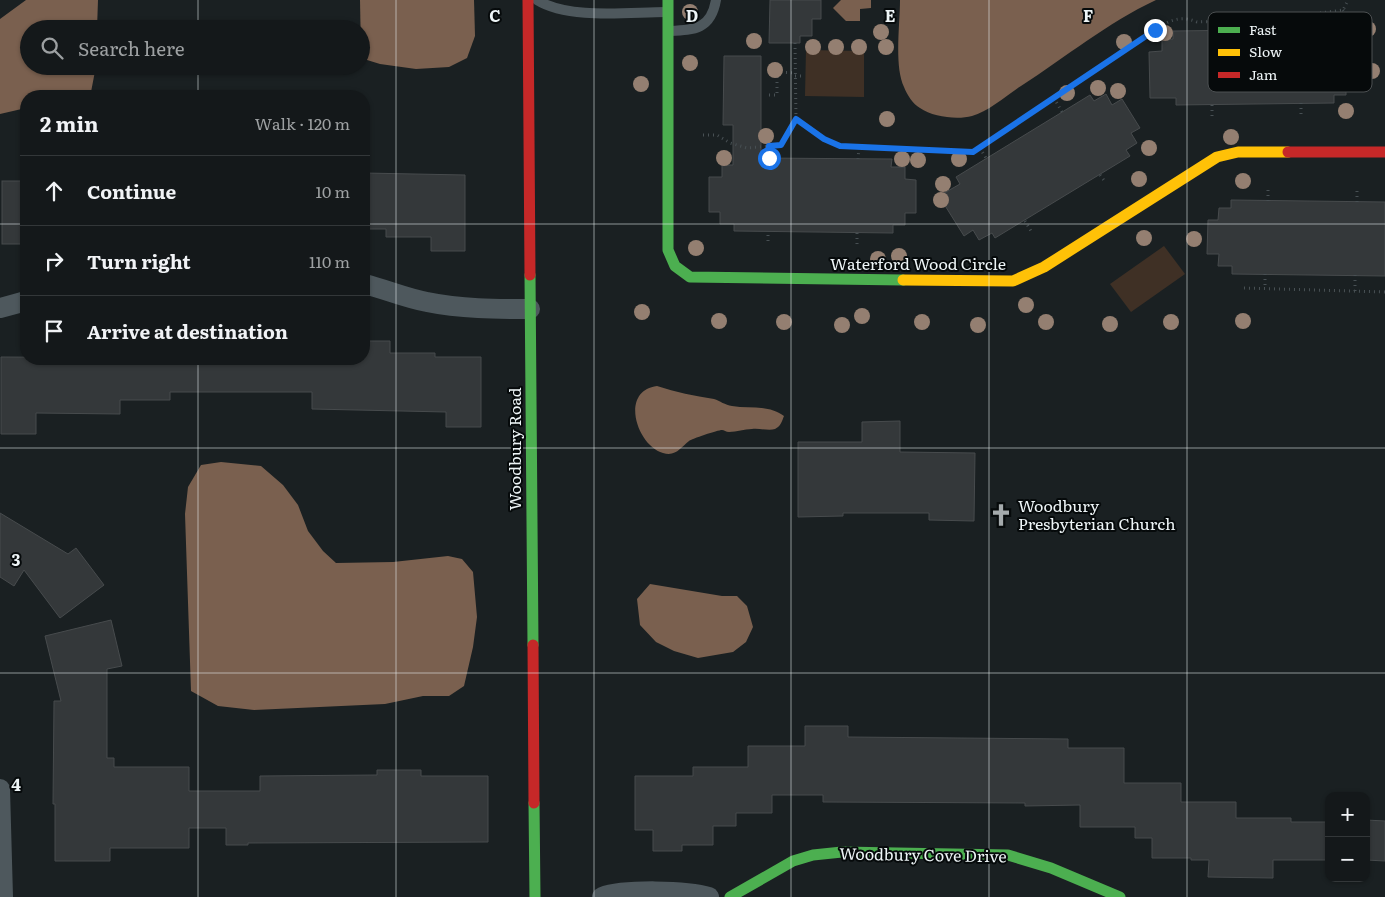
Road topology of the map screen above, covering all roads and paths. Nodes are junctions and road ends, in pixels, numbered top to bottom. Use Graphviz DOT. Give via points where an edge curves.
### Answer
graph roads {
  1 [pos="528,0"];
  2 [pos="537,0"];
  3 [pos="716,0"];
  4 [pos="1348,0"];
  5 [pos="668,6"];
  6 [pos="1343,10"];
  7 [pos="1327,12"];
  8 [pos="1208,21"];
  9 [pos="668,31"];
  10 [pos="795,43"];
  11 [pos="795,75"];
  12 [pos="805,76"];
  13 [pos="769,94"];
  14 [pos="1054,98"];
  15 [pos="1301,103"];
  16 [pos="1212,105"];
  17 [pos="1062,112"];
  18 [pos="1212,116"];
  19 [pos="1301,117"];
  20 [pos="796,119"];
  21 [pos="703,135"];
  22 [pos="769,146"];
  23 [pos="858,147"];
  24 [pos="980,148"];
  25 [pos="1385,152"];
  26 [pos="769,158"];
  27 [pos="986,158"];
  28 [pos="858,159"];
  29 [pos="1100,175"];
  30 [pos="1106,183"];
  31 [pos="1268,189"];
  32 [pos="1357,191"];
  33 [pos="1268,201"];
  34 [pos="1357,202"];
  35 [pos="1025,220"];
  36 [pos="768,231"];
  37 [pos="1030,231"];
  38 [pos="857,232"];
  39 [pos="768,242"];
  40 [pos="857,244"];
  41 [pos="1266,274"];
  42 [pos="1355,275"];
  43 [pos="370,286"];
  44 [pos="1244,288"];
  45 [pos="1266,289"];
  46 [pos="1355,291"];
  47 [pos="1385,292"];
  48 [pos="20,303"];
  49 [pos="0,308"];
  50 [pos="530,309"];
  51 [pos="0,789"];
  52 [pos="2,897"];
  53 [pos="535,897"];
  54 [pos="602,897"];
  55 [pos="709,897"];
  56 [pos="730,897"];
  57 [pos="1120,897"];
  1 -- 50 [label="street, Woodbury Road"];
  2 -- 5 [label="lane, Waterford Wood Circle" via="564,10 586,13"];
  3 -- 9 [label="lane" via="714,12 699,28"];
  4 -- 6 [label="path"];
  5 -- 9 [label="street, Waterford Wood Circle"];
  6 -- 7 [label="path"];
  8 -- 14 [label="path" via="1197,22 1188,18 1164,22"];
  9 -- 25 [label="street, Waterford Wood Circle" via="668,250 674,266 690,277 1013,280 1044,267 1218,157 1248,152"];
  10 -- 11 [label="path"];
  11 -- 12 [label="path"];
  11 -- 13 [label="path" via="778,72 777,95"];
  11 -- 20 [label="path"];
  14 -- 17 [label="path"];
  14 -- 24 [label="path"];
  15 -- 19 [label="path"];
  16 -- 18 [label="path"];
  20 -- 22 [label="path" via="781,145"];
  20 -- 23 [label="path" via="824,139 840,146"];
  21 -- 22 [label="path" via="717,135 746,148"];
  22 -- 26 [label="path"];
  23 -- 24 [label="path" via="973,152"];
  23 -- 28 [label="path"];
  24 -- 27 [label="path"];
  29 -- 30 [label="path"];
  31 -- 33 [label="path"];
  32 -- 34 [label="path"];
  35 -- 37 [label="path"];
  36 -- 39 [label="path"];
  38 -- 40 [label="path"];
  41 -- 45 [label="path"];
  42 -- 46 [label="path"];
  43 -- 50 [label="street" via="424,302 451,306"];
  44 -- 45 [label="path"];
  45 -- 46 [label="path"];
  46 -- 47 [label="path"];
  48 -- 49 [label="street"];
  50 -- 53 [label="street, Woodbury Road"];
  51 -- 52 [label="street"];
  54 -- 55 [label="street" via="618,893 685,892"];
  56 -- 57 [label="street, Woodbury Cove Drive" via="790,861 837,852 1008,855 1046,866"];
}
